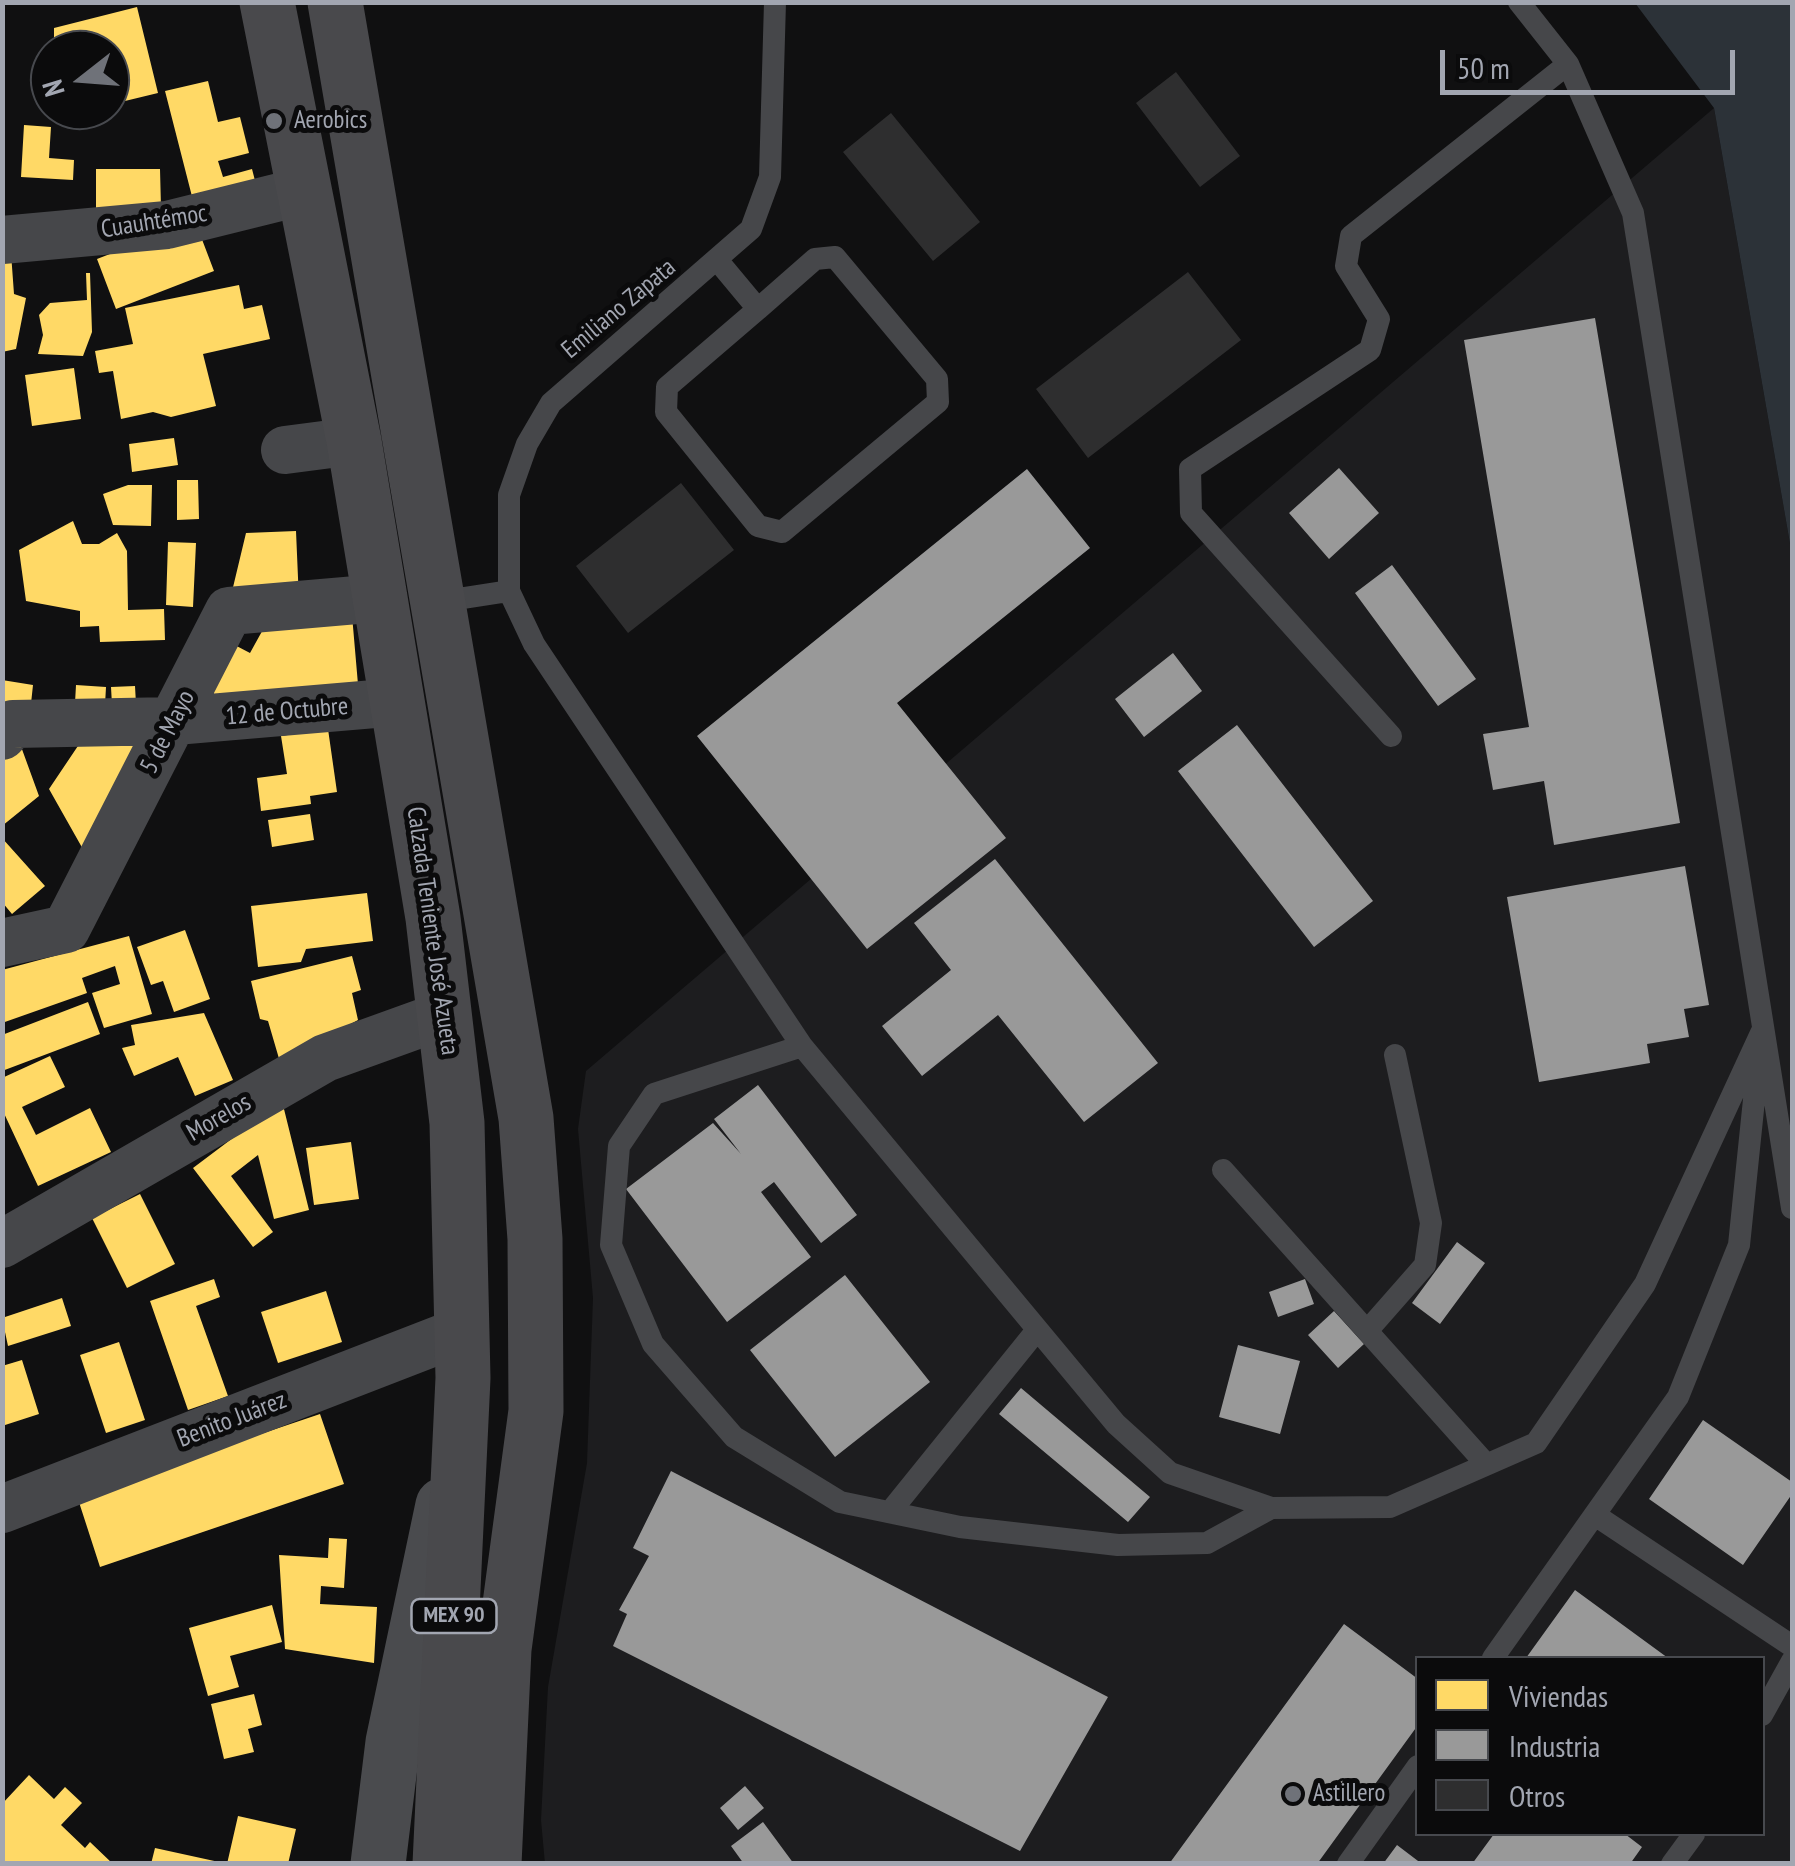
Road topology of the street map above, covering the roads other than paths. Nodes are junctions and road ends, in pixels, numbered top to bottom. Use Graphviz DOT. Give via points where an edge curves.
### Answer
graph roads {
  1 [pos="267,2"];
  2 [pos="335,2"];
  3 [pos="775,2"];
  4 [pos="1519,2"];
  5 [pos="1568,64"];
  6 [pos="304,191"];
  7 [pos="2,240"];
  8 [pos="718,262"];
  9 [pos="758,309"];
  10 [pos="354,441"];
  11 [pos="285,450"];
  12 [pos="509,591"];
  13 [pos="380,598"];
  14 [pos="438,602"];
  15 [pos="398,702"];
  16 [pos="174,721"];
  17 [pos="2,736"];
  18 [pos="1391,736"];
  19 [pos="2,942"];
  20 [pos="447,1014"];
  21 [pos="1762,1033"];
  22 [pos="802,1046"];
  23 [pos="1395,1055"];
  24 [pos="526,1118"];
  25 [pos="458,1123"];
  26 [pos="1223,1170"];
  27 [pos="1792,1208"];
  28 [pos="2,1244"];
  29 [pos="462,1330"];
  30 [pos="1037,1330"];
  31 [pos="1368,1332"];
  32 [pos="461,1424"];
  33 [pos="1486,1464"];
  34 [pos="1272,1508"];
  35 [pos="2,1509"];
  36 [pos="890,1512"];
  37 [pos="1595,1514"];
  38 [pos="1792,1646"];
  39 [pos="1494,1656"];
  40 [pos="1792,1661"];
  41 [pos="500,1691"];
  42 [pos="1765,1710"];
  43 [pos="1415,1770"];
  44 [pos="1693,1836"];
  45 [pos="378,1864"];
  46 [pos="440,1864"];
  47 [pos="494,1864"];
  48 [pos="513,1864"];
  49 [pos="1348,1864"];
  50 [pos="1672,1864"];
  1 -- 6 [label="main road, Calzada Teniente José Azueta"];
  2 -- 14 [label="main road"];
  3 -- 8 [label="lane, Emiliano Zapata" via="770,176 750,229"];
  4 -- 5 [label="lane"];
  5 -- 18 [label="lane" via="1351,236 1346,266 1379,319 1370,350 1190,469 1191,513"];
  5 -- 21 [label="lane" via="1633,212"];
  6 -- 7 [label="street, Cuauhtémoc" via="167,225"];
  6 -- 10 [label="main road, Calzada Teniente José Azueta"];
  8 -- 9 [label="lane"];
  8 -- 12 [label="lane, Emiliano Zapata" via="551,403 509,495"];
  9 -- 9 [label="lane" via="816,259 836,257 937,379 938,402 782,532 758,526 666,412 668,387"];
  10 -- 11 [label="street"];
  10 -- 13 [label="main road, Calzada Teniente José Azueta"];
  12 -- 14 [label="lane"];
  12 -- 22 [label="lane" via="534,644"];
  13 -- 15 [label="main road, Calzada Teniente José Azueta"];
  13 -- 16 [label="street, 5 de Mayo" via="229,611"];
  14 -- 24 [label="main road"];
  15 -- 16 [label="street, 12 de Octubre"];
  15 -- 20 [label="main road, Calzada Teniente José Azueta"];
  16 -- 17 [label="street, 12 de Octubre" via="13,724"];
  16 -- 19 [label="street, 5 de Mayo" via="66,928"];
  20 -- 25 [label="main road, Calzada Teniente José Azueta"];
  20 -- 28 [label="street, Morelos" via="324,1058"];
  21 -- 27 [label="lane"];
  21 -- 33 [label="lane" via="1645,1284 1536,1442"];
  21 -- 37 [label="lane" via="1738,1245 1678,1397"];
  22 -- 30 [label="lane"];
  22 -- 36 [label="lane" via="654,1094 619,1146 610,1245 653,1344 734,1437 840,1502"];
  23 -- 31 [label="lane" via="1431,1223 1424,1265"];
  24 -- 25 [label="main road"];
  24 -- 41 [label="main road" via="536,1411"];
  25 -- 29 [label="main road, Calzada Teniente José Azueta"];
  26 -- 31 [label="lane"];
  29 -- 32 [label="main road, Calzada Teniente José Azueta"];
  29 -- 35 [label="street, Benito Juárez"];
  30 -- 34 [label="lane" via="1116,1424 1170,1474"];
  30 -- 36 [label="lane"];
  31 -- 33 [label="lane"];
  32 -- 45 [label="main road, Calzada Teniente José Azueta" via="393,1742"];
  32 -- 46 [label="main road, MEX 90"];
  33 -- 34 [label="lane" via="1390,1507"];
  34 -- 36 [label="lane" via="1207,1543 1118,1545"];
  37 -- 38 [label="lane"];
  37 -- 39 [label="lane"];
  40 -- 42 [label="lane"];
  41 -- 47 [label="main road"];
  41 -- 48 [label="main road"];
  43 -- 49 [label="lane"];
  44 -- 50 [label="lane"];
}
